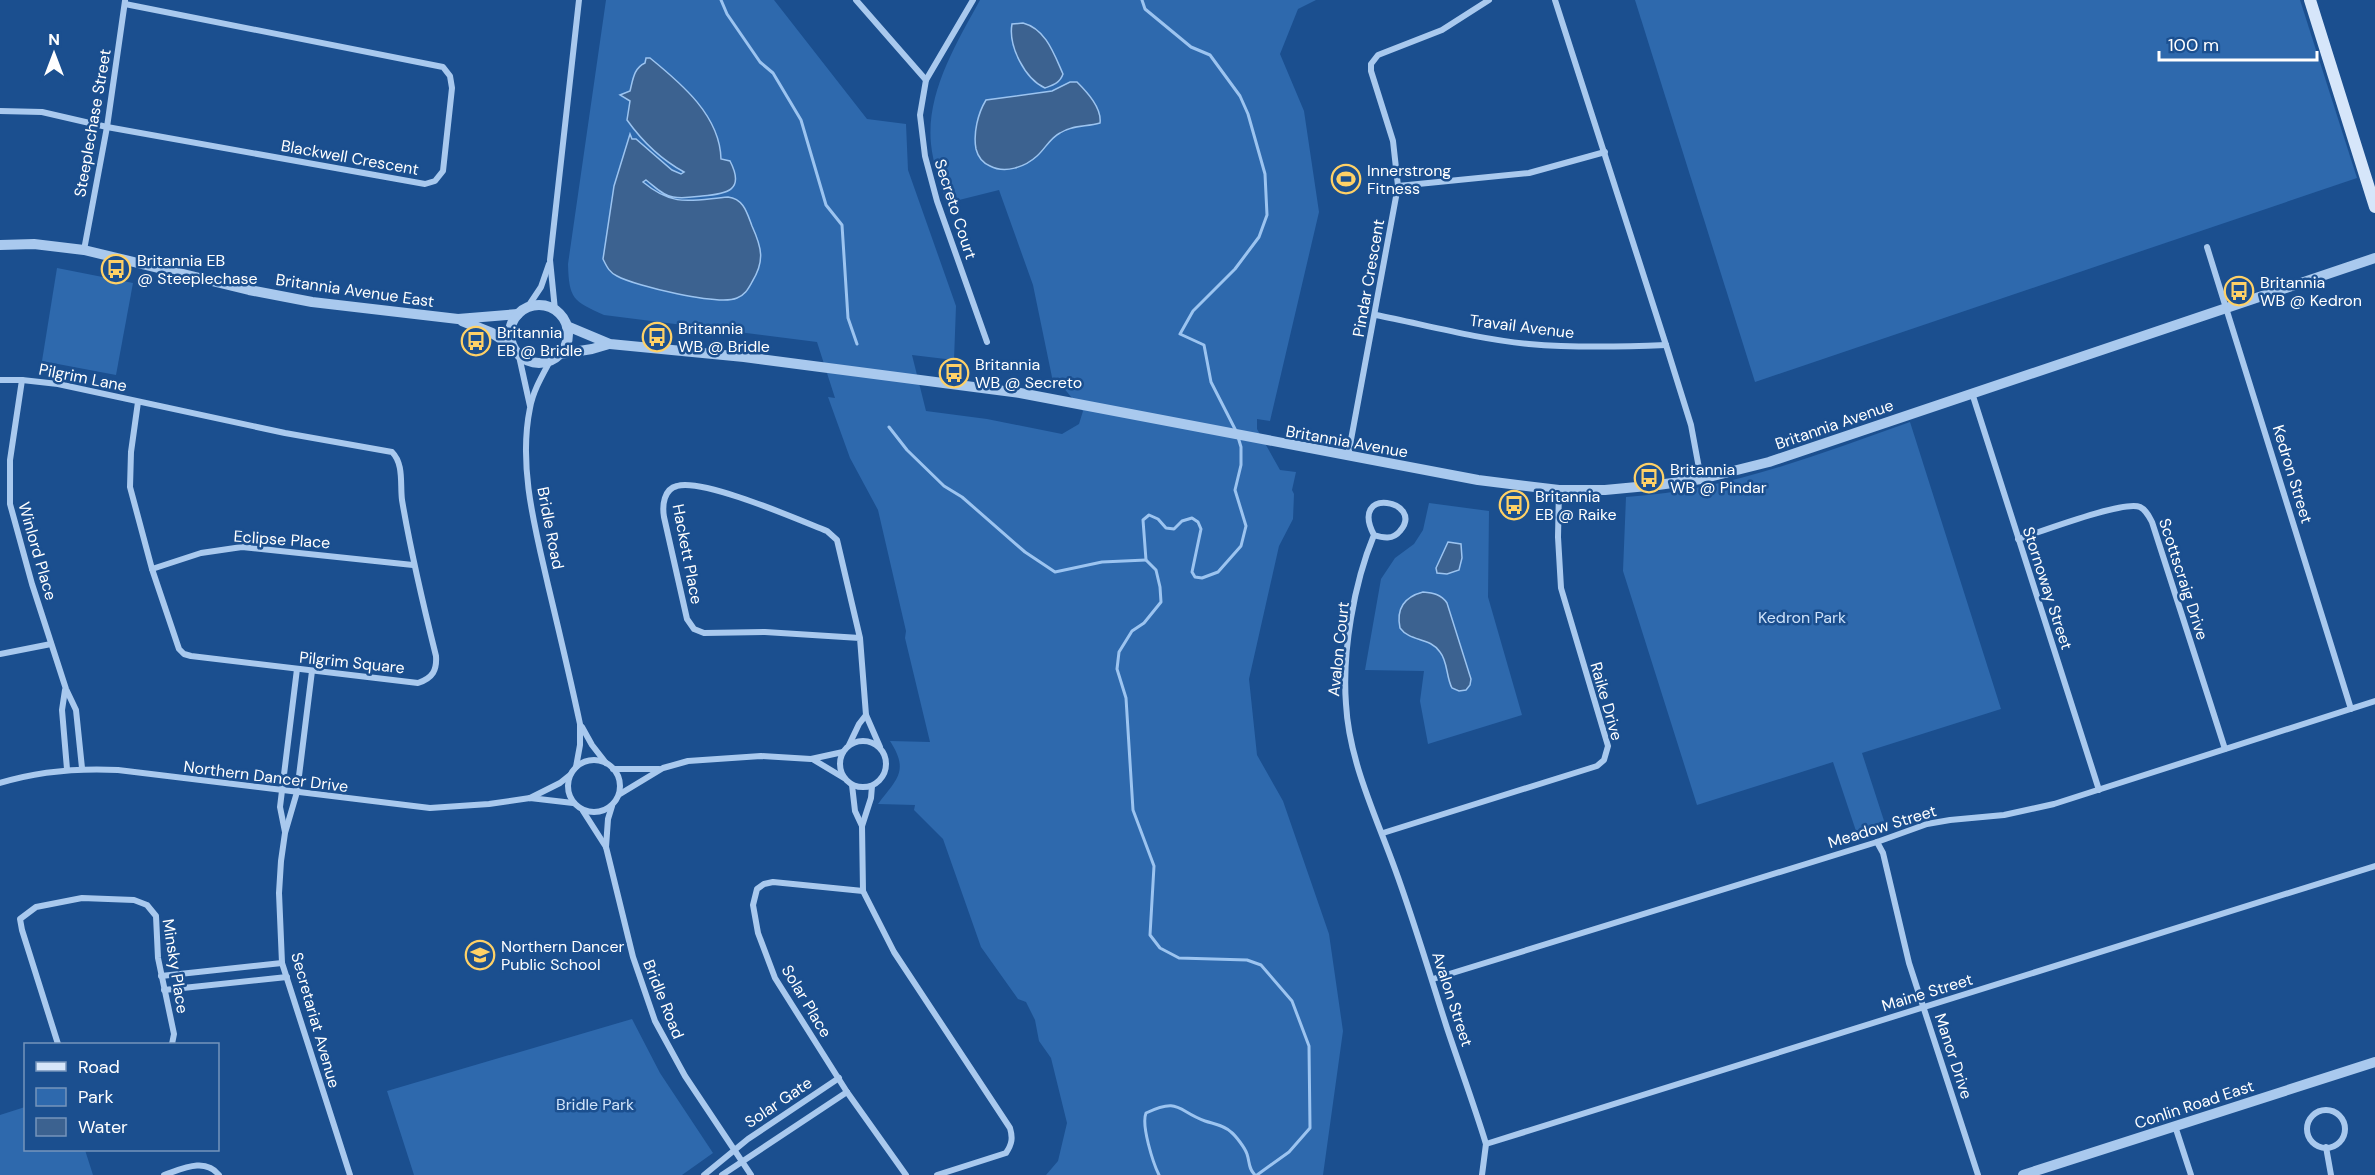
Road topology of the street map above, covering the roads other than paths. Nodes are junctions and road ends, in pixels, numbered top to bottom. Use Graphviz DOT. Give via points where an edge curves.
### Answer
graph roads {
  1 [pos="579,0"];
  2 [pos="856,0"];
  3 [pos="972,0"];
  4 [pos="1489,0"];
  5 [pos="1555,0"];
  6 [pos="2310,0"];
  7 [pos="125,2"];
  8 [pos="926,80"];
  9 [pos="0,111"];
  10 [pos="107,127"];
  11 [pos="1605,152"];
  12 [pos="1398,186"];
  13 [pos="2375,207"];
  14 [pos="0,245"];
  15 [pos="2207,247"];
  16 [pos="84,250"];
  17 [pos="2375,258"];
  18 [pos="550,260"];
  19 [pos="2226,307"];
  20 [pos="555,310"];
  21 [pos="523,311"];
  22 [pos="1376,315"];
  23 [pos="458,319"];
  24 [pos="567,326"];
  25 [pos="987,342"];
  26 [pos="610,344"];
  27 [pos="1666,345"];
  28 [pos="512,346"];
  29 [pos="560,354"];
  30 [pos="519,356"];
  31 [pos="550,362"];
  32 [pos="0,380"];
  33 [pos="22,380"];
  34 [pos="1972,393"];
  35 [pos="138,402"];
  36 [pos="530,407"];
  37 [pos="1348,456"];
  38 [pos="1701,479"];
  39 [pos="1559,490"];
  40 [pos="1374,535"];
  41 [pos="2018,539"];
  42 [pos="413,565"];
  43 [pos="152,569"];
  44 [pos="860,638"];
  45 [pos="51,644"];
  46 [pos="0,654"];
  47 [pos="297,669"];
  48 [pos="312,671"];
  49 [pos="66,689"];
  50 [pos="2375,701"];
  51 [pos="2351,709"];
  52 [pos="866,715"];
  53 [pos="580,724"];
  54 [pos="849,745"];
  55 [pos="880,747"];
  56 [pos="2225,749"];
  57 [pos="843,752"];
  58 [pos="811,759"];
  59 [pos="606,763"];
  60 [pos="576,767"];
  61 [pos="82,768"];
  62 [pos="663,768"];
  63 [pos="67,769"];
  64 [pos="613,769"];
  65 [pos="570,775"];
  66 [pos="844,778"];
  67 [pos="0,783"];
  68 [pos="852,785"];
  69 [pos="872,786"];
  70 [pos="283,790"];
  71 [pos="2099,790"];
  72 [pos="297,792"];
  73 [pos="620,794"];
  74 [pos="530,798"];
  75 [pos="573,802"];
  76 [pos="613,804"];
  77 [pos="583,811"];
  78 [pos="862,826"];
  79 [pos="285,833"];
  80 [pos="1383,833"];
  81 [pos="1877,842"];
  82 [pos="606,847"];
  83 [pos="2375,866"];
  84 [pos="863,891"];
  85 [pos="282,963"];
  86 [pos="161,976"];
  87 [pos="286,977"];
  88 [pos="1433,979"];
  89 [pos="164,990"];
  90 [pos="1924,1008"];
  91 [pos="58,1043"];
  92 [pos="172,1043"];
  93 [pos="2375,1062"];
  94 [pos="839,1078"];
  95 [pos="847,1092"];
  96 [pos="2175,1126"];
  97 [pos="1486,1144"];
  98 [pos="2326,1147"];
  99 [pos="734,1150"];
  100 [pos="742,1162"];
  101 [pos="164,1175"];
  102 [pos="219,1175"];
  103 [pos="350,1175"];
  104 [pos="704,1175"];
  105 [pos="722,1175"];
  106 [pos="751,1175"];
  107 [pos="906,1175"];
  108 [pos="937,1175"];
  109 [pos="1482,1175"];
  110 [pos="1978,1175"];
  111 [pos="2023,1175"];
  112 [pos="2191,1175"];
  113 [pos="2331,1175"];
  1 -- 18 [label="street"];
  2 -- 8 [label="street"];
  3 -- 8 [label="street"];
  4 -- 12 [label="street, Pindar Crescent" via="1442,30 1378,55 1371,64 1393,141"];
  5 -- 11 [label="street"];
  6 -- 13 [label="main road"];
  7 -- 10 [label="street, Steeplechase Street"];
  7 -- 10 [label="street, Blackwell Crescent" via="443,67 452,88 443,171 435,181 424,184"];
  8 -- 25 [label="street, Secreto Court" via="920,115 925,156"];
  9 -- 10 [label="street" via="42,112"];
  10 -- 16 [label="street, Steeplechase Street"];
  11 -- 12 [label="street" via="1529,173"];
  11 -- 27 [label="street"];
  12 -- 22 [label="street, Pindar Crescent"];
  14 -- 16 [label="street, Britannia Avenue East" via="34,244"];
  15 -- 19 [label="street, Kedron Street"];
  16 -- 23 [label="street, Britannia Avenue East" via="312,302"];
  17 -- 19 [label="street, Britannia Avenue"];
  18 -- 20 [label="street"];
  18 -- 21 [label="street" via="542,287"];
  19 -- 34 [label="street, Britannia Avenue"];
  19 -- 51 [label="street, Kedron Street"];
  20 -- 21 [label="street" via="542,306"];
  20 -- 24 [label="street"];
  21 -- 23 [label="street, Britannia Avenue East"];
  21 -- 28 [label="street" via="511,326"];
  22 -- 27 [label="street, Travail Avenue" via="1527,344"];
  22 -- 37 [label="street, Pindar Crescent"];
  23 -- 28 [label="street, Britannia Avenue East"];
  24 -- 26 [label="street"];
  24 -- 29 [label="street" via="568,339"];
  26 -- 29 [label="street"];
  26 -- 37 [label="street, Britannia Avenue" via="981,387"];
  27 -- 38 [label="street" via="1690,425"];
  28 -- 30 [label="street"];
  29 -- 31 [label="street"];
  30 -- 31 [label="street" via="533,363"];
  30 -- 36 [label="street, Bridle Road"];
  31 -- 36 [label="street, Bridle Road"];
  32 -- 33 [label="street"];
  33 -- 35 [label="street, Pilgrim Lane"];
  33 -- 45 [label="street, Winlord Place" via="10,460 10,504"];
  34 -- 38 [label="street, Britannia Avenue" via="1769,462"];
  34 -- 41 [label="street, Stornoway Street"];
  35 -- 42 [label="street, Pilgrim Square" via="392,452 398,458"];
  35 -- 43 [label="street, Pilgrim Square" via="130,487"];
  36 -- 53 [label="street, Bridle Road" via="526,447 530,499"];
  37 -- 39 [label="street, Britannia Avenue" via="1478,480"];
  38 -- 39 [label="street, Britannia Avenue" via="1615,490"];
  39 -- 80 [label="street, Raike Drive" via="1561,588 1608,746 1607,754 1597,766"];
  40 -- 40 [label="street, Avalon Court" via="1368,521 1371,510 1387,502 1398,506 1405,521 1400,531 1390,538"];
  40 -- 80 [label="street, Avalon Court" via="1354,610 1346,705 1354,754"];
  41 -- 56 [label="street, Scottscraig Drive" via="2122,506 2142,508 2148,513"];
  41 -- 71 [label="street, Stornoway Street"];
  42 -- 43 [label="street, Eclipse Place" via="242,547 201,553"];
  42 -- 48 [label="street, Pilgrim Square" via="436,656 434,674 418,682"];
  43 -- 47 [label="street, Pilgrim Square" via="175,641 184,654"];
  44 -- 44 [label="street, Hackett Place" via="840,547 830,533 716,490 679,485 669,491 664,517 687,619 694,629 704,633"];
  44 -- 52 [label="street, Hackett Place"];
  45 -- 46 [label="street"];
  45 -- 49 [label="street, Winlord Place"];
  47 -- 48 [label="street, Pilgrim Square"];
  47 -- 70 [label="street, Secretariat Avenue"];
  48 -- 72 [label="street, Secretariat Avenue"];
  49 -- 61 [label="street, Winlord Place" via="76,710"];
  49 -- 63 [label="street, Winlord Place" via="62,710"];
  50 -- 51 [label="street, Meadow Street"];
  51 -- 56 [label="street, Meadow Street"];
  52 -- 54 [label="street"];
  52 -- 55 [label="street, Hackett Place"];
  53 -- 59 [label="street, Bridle Road"];
  53 -- 60 [label="street, Bridle Road"];
  54 -- 55 [label="street" via="866,741"];
  54 -- 57 [label="street"];
  55 -- 69 [label="street" via="887,768 881,780"];
  56 -- 71 [label="street, Meadow Street"];
  57 -- 58 [label="street"];
  57 -- 66 [label="street" via="840,767"];
  58 -- 62 [label="street" via="719,758"];
  58 -- 66 [label="street"];
  59 -- 60 [label="street" via="589,761"];
  59 -- 64 [label="street"];
  60 -- 65 [label="street"];
  61 -- 63 [label="street, Northern Dancer Drive"];
  61 -- 70 [label="street, Northern Dancer Drive"];
  62 -- 64 [label="street"];
  62 -- 73 [label="street"];
  63 -- 67 [label="street, Northern Dancer Drive"];
  64 -- 73 [label="street"];
  65 -- 74 [label="street, Northern Dancer Drive"];
  65 -- 75 [label="street" via="568,791"];
  66 -- 68 [label="street"];
  68 -- 69 [label="street"];
  68 -- 78 [label="street" via="855,811"];
  69 -- 78 [label="street"];
  70 -- 72 [label="street, Northern Dancer Drive"];
  70 -- 79 [label="street, Secretariat Avenue" via="280,807"];
  71 -- 81 [label="street, Meadow Street" via="2027,811 1927,824"];
  72 -- 74 [label="street, Northern Dancer Drive" via="430,808"];
  72 -- 79 [label="street, Secretariat Avenue"];
  73 -- 76 [label="street"];
  74 -- 75 [label="street, Northern Dancer Drive"];
  75 -- 77 [label="street"];
  76 -- 77 [label="street" via="601,812"];
  76 -- 82 [label="street, Bridle Road"];
  77 -- 82 [label="street, Bridle Road"];
  78 -- 84 [label="street"];
  79 -- 85 [label="street, Secretariat Avenue" via="279,893"];
  80 -- 88 [label="street, Avalon Street"];
  81 -- 88 [label="street, Meadow Street"];
  81 -- 90 [label="street, Manor Drive"];
  82 -- 99 [label="street, Bridle Road" via="633,957 655,1021 685,1077"];
  83 -- 90 [label="street, Maine Street"];
  84 -- 94 [label="street, Solar Place" via="773,882 764,884 754,896 758,933 775,978"];
  84 -- 108 [label="street" via="894,952 1011,1128 1006,1153"];
  85 -- 86 [label="street"];
  85 -- 87 [label="street, Secretariat Avenue"];
  86 -- 89 [label="street, Minsky Place"];
  86 -- 91 [label="street, Minsky Place" via="156,916 147,905 134,900 82,898 36,908 21,919 22,930"];
  87 -- 89 [label="street"];
  87 -- 103 [label="street, Secretariat Avenue"];
  88 -- 97 [label="street, Avalon Street"];
  89 -- 92 [label="street, Minsky Place" via="174,1034"];
  90 -- 97 [label="street, Maine Street"];
  90 -- 110 [label="street, Manor Drive"];
  93 -- 96 [label="street, Conlin Road East"];
  94 -- 95 [label="street, Solar Place"];
  94 -- 99 [label="street, Solar Gate"];
  95 -- 100 [label="street, Solar Gate"];
  95 -- 107 [label="street, Solar Place"];
  96 -- 111 [label="street, Conlin Road East"];
  96 -- 112 [label="street"];
  97 -- 109 [label="street, Avalon Street"];
  98 -- 98 [label="street" via="2338,1143 2345,1129 2338,1115 2324,1110 2311,1117 2307,1128 2310,1140"];
  98 -- 113 [label="street"];
  99 -- 100 [label="street, Bridle Road"];
  99 -- 104 [label="street, Solar Gate"];
  100 -- 105 [label="street, Solar Gate"];
  100 -- 106 [label="street, Bridle Road"];
  101 -- 102 [label="street" via="196,1165 213,1168"];
}
